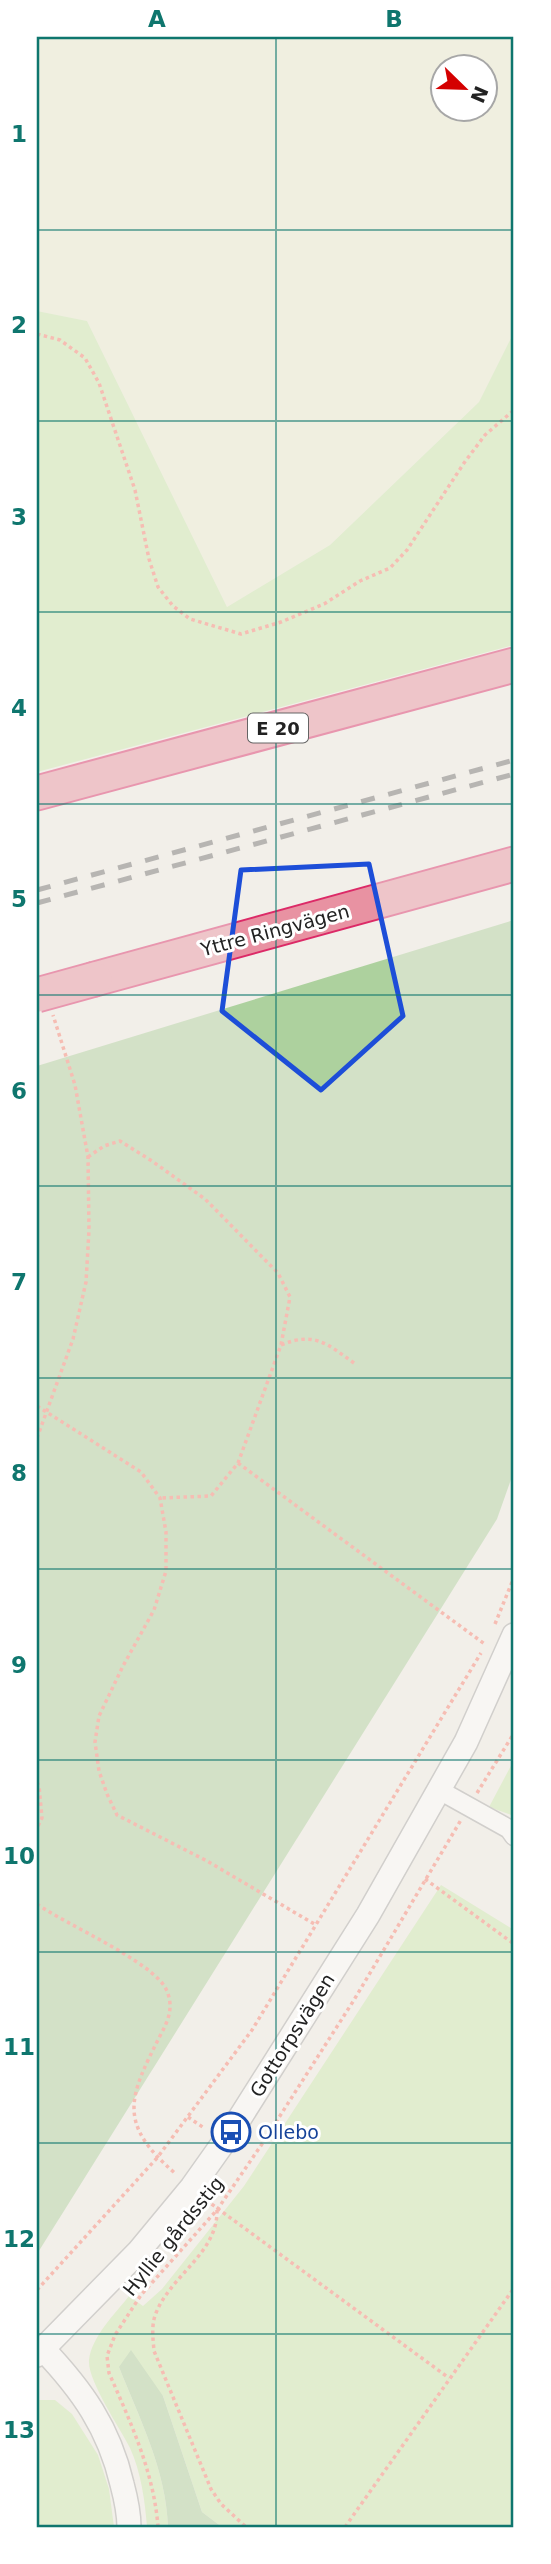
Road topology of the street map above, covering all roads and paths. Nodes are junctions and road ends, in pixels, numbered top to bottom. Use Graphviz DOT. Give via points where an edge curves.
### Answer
graph roads {
  1 [pos="37,334"];
  2 [pos="514,410"];
  3 [pos="514,665"];
  4 [pos="39,792"];
  5 [pos="514,864"];
  6 [pos="44,1002"];
  7 [pos="88,1157"];
  8 [pos="281,1345"];
  9 [pos="355,1363"];
  10 [pos="37,1406"];
  11 [pos="48,1412"];
  12 [pos="37,1438"];
  13 [pos="238,1463"];
  14 [pos="160,1498"];
  15 [pos="514,1577"];
  16 [pos="514,1635"];
  17 [pos="486,1645"];
  18 [pos="514,1676"];
  19 [pos="514,1733"];
  20 [pos="466,1742"];
  21 [pos="37,1782"];
  22 [pos="439,1790"];
  23 [pos="469,1807"];
  24 [pos="37,1828"];
  25 [pos="514,1836"];
  26 [pos="425,1879"];
  27 [pos="37,1904"];
  28 [pos="316,1925"];
  29 [pos="514,1944"];
  30 [pos="188,2117"];
  31 [pos="204,2128"];
  32 [pos="158,2158"];
  33 [pos="217,2210"];
  34 [pos="514,2288"];
  35 [pos="37,2290"];
  36 [pos="40,2352"];
  37 [pos="449,2378"];
  38 [pos="129,2527"];
  39 [pos="158,2527"];
  40 [pos="246,2527"];
  41 [pos="345,2527"];
  1 -- 2 [label="path" via="60,340 85,358 99,383 135,491 158,587 173,607 190,619 242,634 324,604 390,568 485,435"];
  3 -- 4 [label="highway, E 20"];
  5 -- 6 [label="highway, Yttre Ringvägen, bridge" via="95,979"];
  6 -- 7 [label="path" via="75,1086"];
  7 -- 8 [label="path" via="120,1141 205,1199 278,1273 290,1297"];
  7 -- 11 [label="path" via="86,1282 73,1339"];
  8 -- 9 [label="path" via="298,1338 323,1341"];
  8 -- 13 [label="path"];
  10 -- 11 [label="path"];
  11 -- 12 [label="path"];
  11 -- 14 [label="path" via="141,1472"];
  13 -- 14 [label="path" via="211,1496"];
  13 -- 17 [label="path"];
  14 -- 28 [label="path" via="166,1571 154,1610 99,1716 94,1742 107,1794 117,1815"];
  15 -- 17 [label="path"];
  16 -- 20 [label="street, Gottorpsvägen"];
  17 -- 28 [label="path"];
  18 -- 20 [label="street, Gottorpsvägen" via="495,1709"];
  19 -- 23 [label="path, Hyllie gårdsstig"];
  20 -- 22 [label="street, Gottorpsvägen"];
  21 -- 24 [label="path" via="42,1818"];
  22 -- 23 [label="street"];
  22 -- 36 [label="street, Gottorpsvägen" via="368,1914 192,2187 139,2251"];
  23 -- 25 [label="street"];
  23 -- 26 [label="path, Hyllie gårdsstig"];
  26 -- 29 [label="path"];
  26 -- 33 [label="path, Hyllie gårdsstig" via="354,2000"];
  27 -- 32 [label="path" via="150,1970 166,1989 172,2013 135,2089 133,2114"];
  28 -- 30 [label="path" via="253,2030"];
  30 -- 31 [label="path"];
  30 -- 32 [label="path"];
  32 -- 35 [label="path"];
  33 -- 37 [label="path"];
  33 -- 39 [label="path, Hyllie gårdsstig" via="141,2295 107,2356 109,2373 148,2470"];
  33 -- 40 [label="path" via="209,2242 170,2290 156,2313 152,2333 154,2351 211,2489"];
  34 -- 37 [label="path"];
  36 -- 38 [label="street" via="73,2380 98,2416 117,2462"];
  37 -- 41 [label="path"];
}
